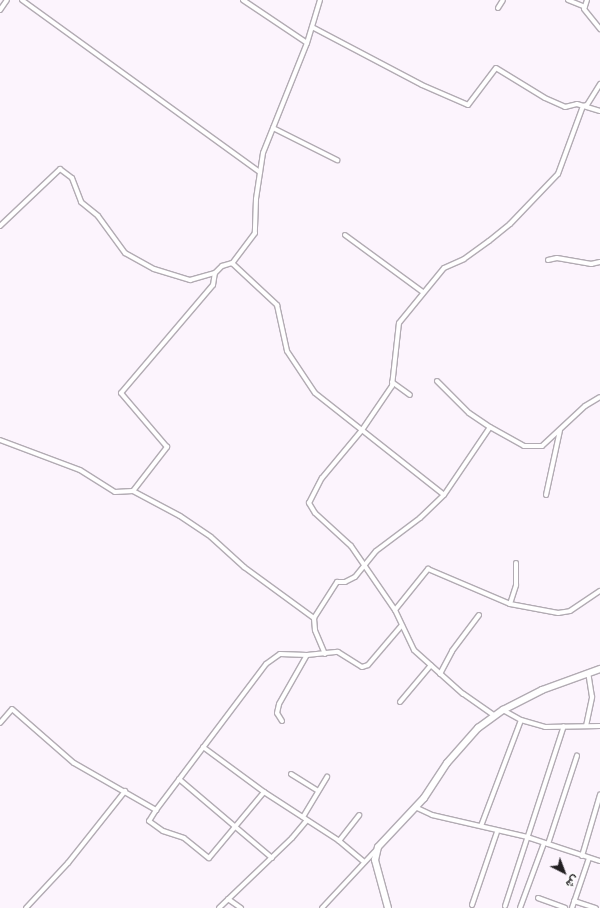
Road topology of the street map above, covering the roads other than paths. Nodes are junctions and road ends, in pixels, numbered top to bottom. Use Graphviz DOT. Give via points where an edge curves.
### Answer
graph roads {
  1 [pos="7,0"];
  2 [pos="22,0"];
  3 [pos="243,0"];
  4 [pos="320,0"];
  5 [pos="503,0"];
  6 [pos="568,0"];
  7 [pos="587,0"];
  8 [pos="585,6"];
  9 [pos="498,8"];
  10 [pos="0,10"];
  11 [pos="312,27"];
  12 [pos="600,29"];
  13 [pos="307,43"];
  14 [pos="600,84"];
  15 [pos="587,105"];
  16 [pos="600,111"];
  17 [pos="273,128"];
  18 [pos="337,160"];
  19 [pos="260,172"];
  20 [pos="0,226"];
  21 [pos="345,235"];
  22 [pos="548,260"];
  23 [pos="600,262"];
  24 [pos="232,263"];
  25 [pos="215,273"];
  26 [pos="423,292"];
  27 [pos="438,381"];
  28 [pos="392,382"];
  29 [pos="410,395"];
  30 [pos="600,397"];
  31 [pos="490,427"];
  32 [pos="362,430"];
  33 [pos="560,430"];
  34 [pos="0,440"];
  35 [pos="133,491"];
  36 [pos="444,495"];
  37 [pos="546,495"];
  38 [pos="516,563"];
  39 [pos="364,565"];
  40 [pos="600,591"];
  41 [pos="510,604"];
  42 [pos="395,610"];
  43 [pos="479,615"];
  44 [pos="314,618"];
  45 [pos="402,625"];
  46 [pos="325,654"];
  47 [pos="308,655"];
  48 [pos="431,665"];
  49 [pos="600,669"];
  50 [pos="588,673"];
  51 [pos="440,674"];
  52 [pos="400,702"];
  53 [pos="503,710"];
  54 [pos="494,716"];
  55 [pos="522,720"];
  56 [pos="282,721"];
  57 [pos="0,724"];
  58 [pos="564,726"];
  59 [pos="586,726"];
  60 [pos="600,726"];
  61 [pos="203,747"];
  62 [pos="577,756"];
  63 [pos="291,774"];
  64 [pos="327,777"];
  65 [pos="179,779"];
  66 [pos="317,790"];
  67 [pos="125,791"];
  68 [pos="264,792"];
  69 [pos="600,795"];
  70 [pos="415,808"];
  71 [pos="156,810"];
  72 [pos="359,815"];
  73 [pos="305,818"];
  74 [pos="237,826"];
  75 [pos="481,826"];
  76 [pos="497,832"];
  77 [pos="527,838"];
  78 [pos="339,841"];
  79 [pos="546,844"];
  80 [pos="378,847"];
  81 [pos="582,856"];
  82 [pos="272,858"];
  83 [pos="590,858"];
  84 [pos="600,860"];
  85 [pos="364,862"];
  86 [pos="538,898"];
  87 [pos="228,899"];
  88 [pos="574,901"];
  89 [pos="472,905"];
  90 [pos="505,906"];
  91 [pos="26,908"];
  92 [pos="219,908"];
  93 [pos="241,908"];
  94 [pos="322,908"];
  95 [pos="388,908"];
  96 [pos="520,908"];
  97 [pos="565,908"];
  98 [pos="572,908"];
  99 [pos="596,908"];
  1 -- 10 [label="street"];
  2 -- 19 [label="street"];
  3 -- 13 [label="street"];
  4 -- 11 [label="street"];
  5 -- 9 [label="street"];
  6 -- 8 [label="street"];
  7 -- 8 [label="street"];
  8 -- 12 [label="street" via="584,9"];
  11 -- 13 [label="street"];
  11 -- 15 [label="street" via="422,85 468,105 496,68 545,98 565,107"];
  13 -- 17 [label="street"];
  14 -- 15 [label="street"];
  15 -- 16 [label="street"];
  15 -- 26 [label="street" via="583,106 558,174 510,224 464,259 444,268"];
  17 -- 18 [label="street"];
  17 -- 19 [label="street" via="263,153"];
  19 -- 24 [label="street" via="255,233"];
  20 -- 25 [label="street" via="60,169 72,178 82,202 98,216 126,253 154,269 190,280"];
  21 -- 26 [label="street"];
  22 -- 23 [label="street" via="557,258 591,264"];
  24 -- 25 [label="street" via="222,266"];
  24 -- 32 [label="street" via="277,305 286,351 316,393"];
  25 -- 35 [label="street" via="213,285 121,393 167,447"];
  26 -- 28 [label="street" via="399,323"];
  27 -- 31 [label="street" via="469,413"];
  28 -- 29 [label="street"];
  28 -- 32 [label="street"];
  30 -- 33 [label="street" via="585,406"];
  31 -- 33 [label="street" via="524,446 542,446"];
  31 -- 36 [label="street"];
  32 -- 36 [label="street"];
  32 -- 39 [label="street" via="322,478 308,503 315,513 352,546"];
  33 -- 37 [label="street"];
  34 -- 35 [label="street" via="80,470 115,492"];
  35 -- 44 [label="street" via="180,516 211,537 244,567"];
  36 -- 39 [label="street" via="420,518 376,551"];
  38 -- 41 [label="street" via="516,585"];
  39 -- 42 [label="street"];
  39 -- 44 [label="street" via="355,577 346,582 337,582"];
  40 -- 41 [label="street" via="564,613"];
  41 -- 42 [label="street" via="428,569"];
  42 -- 45 [label="street"];
  43 -- 51 [label="street" via="452,651"];
  44 -- 46 [label="street" via="315,630"];
  45 -- 46 [label="street" via="368,664 362,667 338,652"];
  45 -- 48 [label="street" via="414,650"];
  46 -- 47 [label="street"];
  47 -- 56 [label="street" via="279,704 277,712"];
  47 -- 61 [label="street" via="280,654 266,664"];
  48 -- 51 [label="street"];
  48 -- 52 [label="street"];
  49 -- 50 [label="street"];
  50 -- 53 [label="street" via="542,690"];
  50 -- 59 [label="street" via="592,697"];
  51 -- 54 [label="street"];
  53 -- 54 [label="street"];
  53 -- 55 [label="street"];
  54 -- 70 [label="street" via="478,728"];
  55 -- 58 [label="street" via="545,727"];
  55 -- 75 [label="street"];
  57 -- 67 [label="street" via="12,709 74,763"];
  58 -- 59 [label="street"];
  58 -- 77 [label="street"];
  59 -- 60 [label="street"];
  61 -- 65 [label="street"];
  61 -- 68 [label="street"];
  62 -- 79 [label="street"];
  63 -- 66 [label="street"];
  64 -- 66 [label="street"];
  65 -- 71 [label="street"];
  65 -- 74 [label="street"];
  66 -- 73 [label="street"];
  67 -- 71 [label="street"];
  67 -- 91 [label="street" via="68,863"];
  68 -- 73 [label="street"];
  68 -- 74 [label="street"];
  69 -- 81 [label="street"];
  70 -- 75 [label="street"];
  70 -- 80 [label="street"];
  71 -- 74 [label="street" via="149,821 163,832 184,838 209,858"];
  72 -- 78 [label="street"];
  73 -- 78 [label="street"];
  73 -- 82 [label="street"];
  74 -- 82 [label="street"];
  75 -- 76 [label="street"];
  76 -- 77 [label="street"];
  76 -- 89 [label="street"];
  77 -- 79 [label="street"];
  77 -- 90 [label="street"];
  78 -- 85 [label="street"];
  79 -- 81 [label="street"];
  79 -- 96 [label="street"];
  80 -- 85 [label="street"];
  80 -- 95 [label="street" via="375,860"];
  81 -- 83 [label="street"];
  82 -- 87 [label="street"];
  83 -- 84 [label="street"];
  83 -- 88 [label="street"];
  85 -- 94 [label="street"];
  86 -- 97 [label="street"];
  87 -- 92 [label="street"];
  87 -- 93 [label="street"];
  88 -- 98 [label="street"];
  88 -- 99 [label="street"];
}
